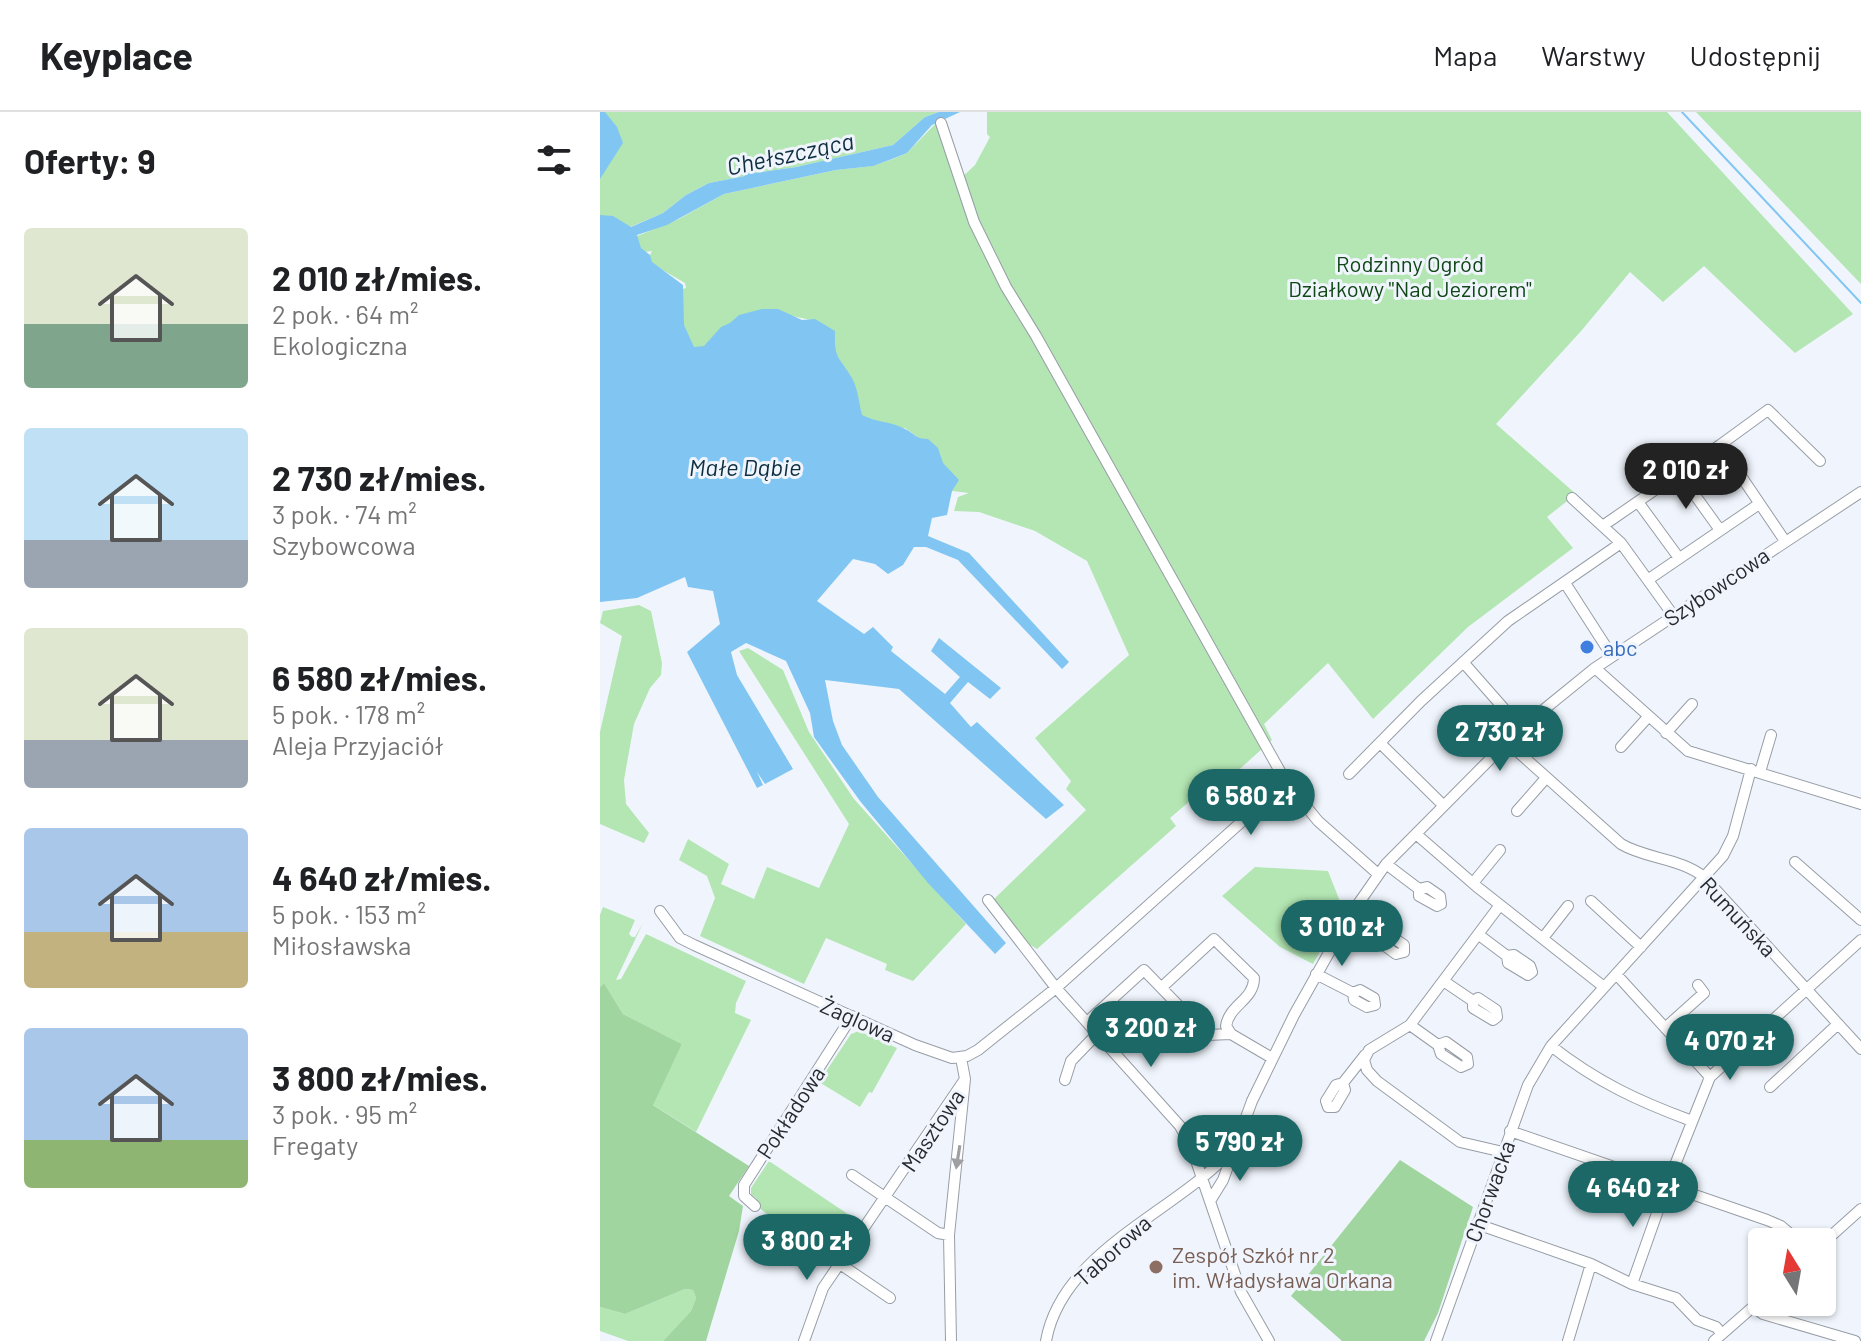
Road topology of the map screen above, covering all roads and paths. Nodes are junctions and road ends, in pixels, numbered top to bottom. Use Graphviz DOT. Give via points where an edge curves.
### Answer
graph roads {
  1 [pos="941,123"];
  2 [pos="1720,445"];
  3 [pos="1820,461"];
  4 [pos="1679,473"];
  5 [pos="1861,492"];
  6 [pos="1572,498"];
  7 [pos="1638,502"];
  8 [pos="1759,504"];
  9 [pos="1604,525"];
  10 [pos="1720,530"];
  11 [pos="1785,541"];
  12 [pos="1621,543"];
  13 [pos="1679,558"];
  14 [pos="1649,579"];
  15 [pos="1565,583"];
  16 [pos="1673,615"];
  17 [pos="1612,656"];
  18 [pos="1463,662"];
  19 [pos="1595,668"];
  20 [pos="1692,704"];
  21 [pos="1648,717"];
  22 [pos="1521,728"];
  23 [pos="1666,733"];
  24 [pos="1771,735"];
  25 [pos="1507,742"];
  26 [pos="1380,743"];
  27 [pos="1621,747"];
  28 [pos="1756,770"];
  29 [pos="1349,774"];
  30 [pos="1546,778"];
  31 [pos="1286,782"];
  32 [pos="1861,804"];
  33 [pos="1443,805"];
  34 [pos="1517,811"];
  35 [pos="1416,834"];
  36 [pos="1500,850"];
  37 [pos="1795,862"];
  38 [pos="1386,864"];
  39 [pos="1378,874"];
  40 [pos="1704,877"];
  41 [pos="1473,883"];
  42 [pos="1419,889"];
  43 [pos="988,900"];
  44 [pos="1591,901"];
  45 [pos="1500,905"];
  46 [pos="1568,906"];
  47 [pos="660,911"];
  48 [pos="1349,917"];
  49 [pos="1861,920"];
  50 [pos="1479,935"];
  51 [pos="1543,938"];
  52 [pos="1384,940"];
  53 [pos="1860,942"];
  54 [pos="1641,947"];
  55 [pos="1507,956"];
  56 [pos="1316,974"];
  57 [pos="1616,974"];
  58 [pos="1445,982"];
  59 [pos="1698,985"];
  60 [pos="1162,987"];
  61 [pos="1604,987"];
  62 [pos="1056,988"];
  63 [pos="1808,990"];
  64 [pos="1353,993"];
  65 [pos="1473,1001"];
  66 [pos="852,1016"];
  67 [pos="1087,1022"];
  68 [pos="1838,1024"];
  69 [pos="1410,1025"];
  70 [pos="1665,1028"];
  71 [pos="1097,1034"];
  72 [pos="1231,1034"];
  73 [pos="1438,1045"];
  74 [pos="1551,1046"];
  75 [pos="1861,1049"];
  76 [pos="1365,1055"];
  77 [pos="961,1058"];
  78 [pos="1272,1058"];
  79 [pos="1710,1077"];
  80 [pos="965,1079"];
  81 [pos="1065,1080"];
  82 [pos="1343,1083"];
  83 [pos="1770,1087"];
  84 [pos="1692,1121"];
  85 [pos="1510,1131"];
  86 [pos="1235,1145"];
  87 [pos="1503,1152"];
  88 [pos="852,1175"];
  89 [pos="1201,1177"];
  90 [pos="1667,1185"];
  91 [pos="886,1198"];
  92 [pos="1210,1201"];
  93 [pos="755,1206"];
  94 [pos="1861,1209"];
  95 [pos="1477,1224"];
  96 [pos="1783,1228"];
  97 [pos="1836,1231"];
  98 [pos="949,1235"];
  99 [pos="840,1264"];
  100 [pos="1591,1264"];
  101 [pos="1632,1284"];
  102 [pos="890,1298"];
  103 [pos="1748,1311"];
  104 [pos="1770,1316"];
  105 [pos="1718,1337"];
  106 [pos="808,1339"];
  107 [pos="951,1341"];
  108 [pos="1046,1341"];
  109 [pos="1269,1341"];
  110 [pos="1436,1341"];
  111 [pos="1568,1341"];
  112 [pos="1855,1341"];
  1 -- 31 [label="street" via="974,222 1006,287"];
  2 -- 3 [label="street" via="1768,410"];
  2 -- 4 [label="street"];
  2 -- 8 [label="street"];
  4 -- 7 [label="street"];
  4 -- 10 [label="street"];
  5 -- 11 [label="street, Szybowcowa"];
  6 -- 9 [label="street"];
  7 -- 9 [label="street"];
  7 -- 13 [label="street"];
  8 -- 10 [label="street"];
  8 -- 11 [label="street"];
  9 -- 12 [label="street"];
  10 -- 13 [label="street"];
  11 -- 16 [label="street, Szybowcowa"];
  12 -- 14 [label="street"];
  12 -- 15 [label="street"];
  13 -- 14 [label="street"];
  14 -- 16 [label="street"];
  15 -- 17 [label="street"];
  15 -- 18 [label="street" via="1508,621"];
  16 -- 17 [label="street, Szybowcowa"];
  17 -- 19 [label="street, Szybowcowa"];
  18 -- 22 [label="street"];
  18 -- 26 [label="street"];
  19 -- 21 [label="street"];
  19 -- 22 [label="street, Szybowcowa"];
  20 -- 23 [label="street"];
  21 -- 23 [label="street"];
  21 -- 27 [label="street"];
  22 -- 25 [label="street, Szybowcowa"];
  23 -- 28 [label="street" via="1688,751"];
  24 -- 28 [label="street, Chorwacka"];
  25 -- 30 [label="street, Rumuńska"];
  25 -- 33 [label="street, Szybowcowa"];
  26 -- 29 [label="street"];
  26 -- 33 [label="street"];
  28 -- 32 [label="street"];
  28 -- 40 [label="street, Chorwacka" via="1733,836"];
  30 -- 34 [label="street"];
  30 -- 40 [label="street, Rumuńska" via="1621,844"];
  31 -- 39 [label="street" via="1318,821"];
  31 -- 62 [label="street"];
  33 -- 35 [label="street, Szybowcowa"];
  35 -- 38 [label="street, Szybowcowa"];
  35 -- 41 [label="street"];
  36 -- 41 [label="street"];
  37 -- 49 [label="street"];
  38 -- 39 [label="street, Szybowcowa"];
  38 -- 42 [label="street"];
  39 -- 48 [label="street, Szybowcowa"];
  40 -- 54 [label="street, Chorwacka"];
  40 -- 63 [label="street, Rumuńska"];
  41 -- 45 [label="street"];
  43 -- 62 [label="street"];
  44 -- 54 [label="street"];
  45 -- 50 [label="street"];
  45 -- 51 [label="street"];
  46 -- 51 [label="street"];
  47 -- 66 [label="street, Żaglowa" via="680,938"];
  48 -- 52 [label="street"];
  48 -- 56 [label="street, Szybowcowa"];
  50 -- 55 [label="street"];
  50 -- 58 [label="street"];
  51 -- 61 [label="street"];
  53 -- 63 [label="street"];
  54 -- 57 [label="street, Chorwacka"];
  56 -- 64 [label="street"];
  56 -- 78 [label="street, Szybowcowa"];
  57 -- 61 [label="street, Chorwacka"];
  57 -- 70 [label="street"];
  58 -- 65 [label="street"];
  58 -- 69 [label="street"];
  59 -- 70 [label="street" via="1704,993"];
  60 -- 67 [label="street" via="1144,970"];
  60 -- 72 [label="street" via="1207,1035"];
  60 -- 72 [label="street" via="1214,939 1254,978 1253,990 1227,1019"];
  61 -- 74 [label="street, Chorwacka"];
  62 -- 67 [label="street"];
  62 -- 77 [label="street"];
  63 -- 68 [label="street, Rumuńska"];
  63 -- 79 [label="street"];
  66 -- 77 [label="street, Żaglowa" via="944,1057"];
  66 -- 93 [label="street, Pokładowa" via="744,1185 744,1196"];
  67 -- 71 [label="street"];
  68 -- 75 [label="street, Rumuńska"];
  68 -- 83 [label="street"];
  69 -- 73 [label="street"];
  69 -- 76 [label="street"];
  70 -- 79 [label="street"];
  71 -- 81 [label="street" via="1071,1061"];
  71 -- 89 [label="street" via="1180,1126"];
  72 -- 78 [label="street"];
  74 -- 84 [label="street" via="1615,1090"];
  74 -- 85 [label="street, Chorwacka"];
  76 -- 82 [label="street"];
  76 -- 87 [label="street" via="1367,1070 1460,1142"];
  77 -- 80 [label="street, Masztowa"];
  78 -- 86 [label="street, Szybowcowa"];
  79 -- 84 [label="street"];
  80 -- 91 [label="street, Masztowa"];
  80 -- 98 [label="street, one-way"];
  84 -- 90 [label="street"];
  85 -- 87 [label="street, Chorwacka"];
  85 -- 90 [label="street"];
  86 -- 89 [label="street, Szybowcowa"];
  86 -- 92 [label="street, Szybowcowa"];
  87 -- 95 [label="street, Chorwacka"];
  88 -- 91 [label="street"];
  89 -- 92 [label="street"];
  89 -- 108 [label="street, Taborowa" via="1078,1277 1057,1305"];
  90 -- 96 [label="street"];
  90 -- 101 [label="street"];
  91 -- 98 [label="street"];
  91 -- 99 [label="street, Masztowa"];
  92 -- 109 [label="street" via="1241,1292"];
  94 -- 97 [label="street"];
  95 -- 100 [label="street"];
  95 -- 110 [label="street, Chorwacka"];
  98 -- 107 [label="street"];
  99 -- 102 [label="street"];
  99 -- 106 [label="street, Masztowa" via="823,1288"];
  100 -- 101 [label="street"];
  100 -- 111 [label="street"];
  101 -- 105 [label="street" via="1676,1298 1697,1320 1716,1327"];
  103 -- 105 [label="street"];
  104 -- 112 [label="street"];
}
